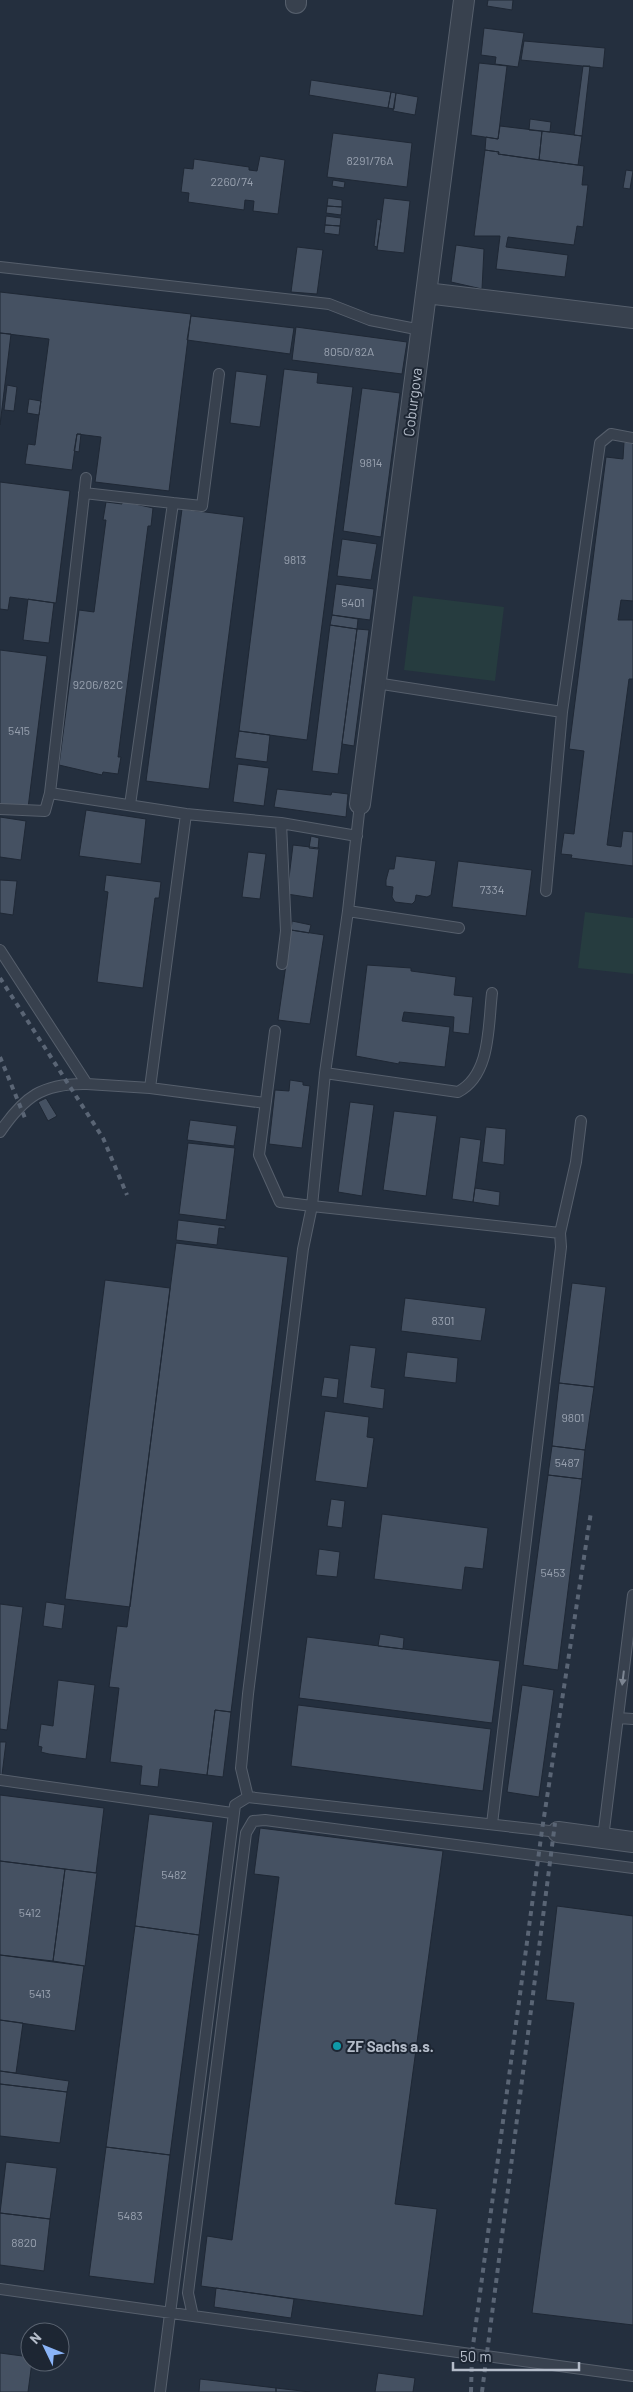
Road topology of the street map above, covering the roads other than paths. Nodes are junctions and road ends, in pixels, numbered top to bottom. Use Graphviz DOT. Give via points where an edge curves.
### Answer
graph roads {
  1 [pos="464,0"];
  2 [pos="0,267"];
  3 [pos="426,292"];
  4 [pos="633,318"];
  5 [pos="421,330"];
  6 [pos="219,374"];
  7 [pos="633,438"];
  8 [pos="86,478"];
  9 [pos="84,493"];
  10 [pos="173,503"];
  11 [pos="376,683"];
  12 [pos="562,712"];
  13 [pos="50,793"];
  14 [pos="360,804"];
  15 [pos="130,805"];
  16 [pos="0,809"];
  17 [pos="186,814"];
  18 [pos="282,823"];
  19 [pos="357,836"];
  20 [pos="546,891"];
  21 [pos="348,910"];
  22 [pos="459,928"];
  23 [pos="0,950"];
  24 [pos="282,964"];
  25 [pos="492,993"];
  26 [pos="275,1031"];
  27 [pos="325,1073"];
  28 [pos="87,1084"];
  29 [pos="150,1088"];
  30 [pos="265,1102"];
  31 [pos="581,1121"];
  32 [pos="0,1132"];
  33 [pos="312,1206"];
  34 [pos="560,1233"];
  35 [pos="633,1595"];
  36 [pos="618,1718"];
  37 [pos="633,1719"];
  38 [pos="0,1780"];
  39 [pos="248,1797"];
  40 [pos="232,1813"];
  41 [pos="492,1824"];
  42 [pos="558,1832"];
  43 [pos="603,1838"];
  44 [pos="633,1842"];
  45 [pos="633,1868"];
  46 [pos="0,2289"];
  47 [pos="170,2312"];
  48 [pos="193,2316"];
  49 [pos="633,2376"];
  50 [pos="160,2392"];
  1 -- 3 [label="street, Coburgova"];
  2 -- 5 [label="lane" via="329,304 370,320"];
  3 -- 4 [label="street"];
  3 -- 5 [label="street, Coburgova"];
  5 -- 11 [label="street, Coburgova"];
  6 -- 10 [label="lane" via="202,506"];
  7 -- 12 [label="lane" via="611,434 600,443"];
  8 -- 9 [label="lane"];
  9 -- 10 [label="lane"];
  9 -- 13 [label="lane"];
  10 -- 15 [label="lane"];
  11 -- 12 [label="lane"];
  11 -- 14 [label="street, Coburgova"];
  12 -- 20 [label="lane"];
  13 -- 15 [label="lane"];
  13 -- 16 [label="lane" via="46,811"];
  14 -- 19 [label="lane"];
  15 -- 17 [label="lane"];
  17 -- 18 [label="lane"];
  17 -- 29 [label="lane"];
  18 -- 19 [label="lane"];
  18 -- 24 [label="lane" via="286,931"];
  19 -- 21 [label="lane"];
  21 -- 22 [label="lane"];
  21 -- 27 [label="lane"];
  23 -- 28 [label="lane"];
  25 -- 27 [label="lane" via="479,1072 469,1086 458,1092"];
  26 -- 30 [label="lane"];
  27 -- 33 [label="lane"];
  28 -- 29 [label="lane"];
  28 -- 32 [label="lane" via="60,1086 29,1098 16,1109"];
  29 -- 30 [label="lane"];
  30 -- 33 [label="lane" via="260,1155 280,1202"];
  31 -- 34 [label="lane" via="576,1162"];
  33 -- 34 [label="lane"];
  33 -- 39 [label="lane" via="303,1249 248,1694 241,1768"];
  34 -- 41 [label="lane"];
  35 -- 36 [label="lane, one-way"];
  36 -- 37 [label="lane"];
  36 -- 43 [label="lane"];
  38 -- 40 [label="lane"];
  39 -- 40 [label="lane" via="235,1806"];
  39 -- 41 [label="lane"];
  40 -- 47 [label="lane"];
  41 -- 42 [label="lane"];
  42 -- 43 [label="street"];
  43 -- 44 [label="street"];
  45 -- 48 [label="lane" via="258,1819 248,1826 188,2293"];
  46 -- 47 [label="lane"];
  47 -- 48 [label="lane"];
  47 -- 50 [label="lane"];
  48 -- 49 [label="lane"];
}
